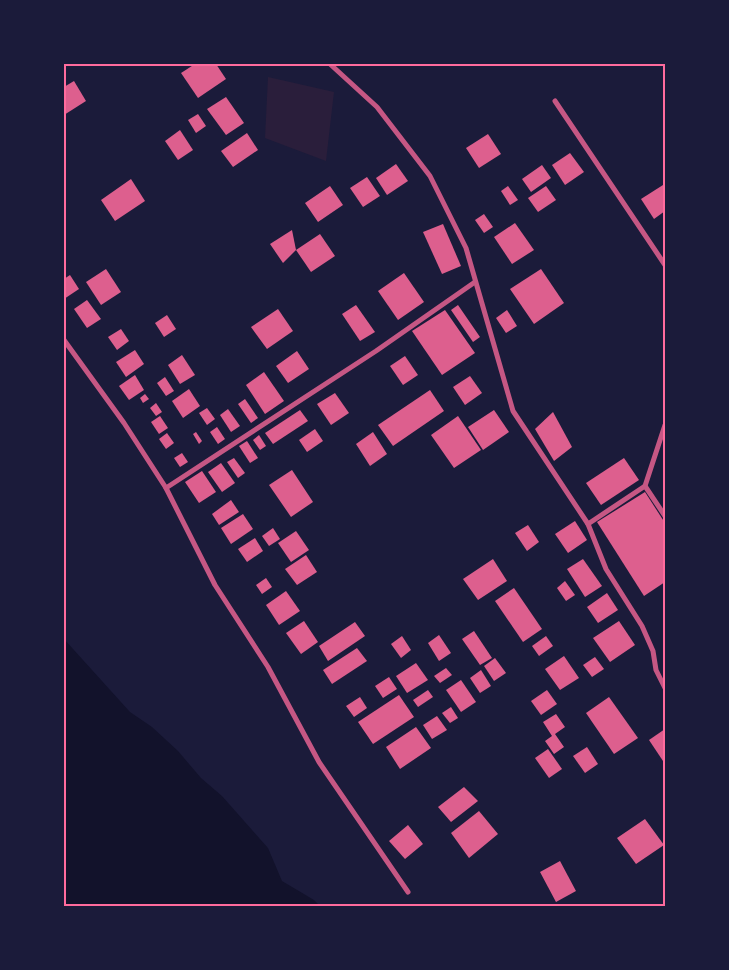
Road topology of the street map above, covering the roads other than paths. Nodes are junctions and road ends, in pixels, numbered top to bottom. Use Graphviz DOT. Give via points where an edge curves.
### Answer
graph roads {
  1 [pos="330,64"];
  2 [pos="555,101"];
  3 [pos="665,265"];
  4 [pos="475,282"];
  5 [pos="64,340"];
  6 [pos="665,425"];
  7 [pos="645,486"];
  8 [pos="166,488"];
  9 [pos="665,516"];
  10 [pos="588,524"];
  11 [pos="665,688"];
  12 [pos="408,892"];
  1 -- 4 [label="street" via="377,107 430,176 466,248"];
  2 -- 3 [label="street"];
  4 -- 8 [label="street"];
  4 -- 10 [label="street" via="513,411"];
  5 -- 8 [label="street"];
  6 -- 7 [label="street"];
  7 -- 9 [label="street"];
  7 -- 10 [label="street"];
  8 -- 12 [label="street" via="215,585 268,667 319,762"];
  10 -- 11 [label="street" via="606,569 642,626"];
}
